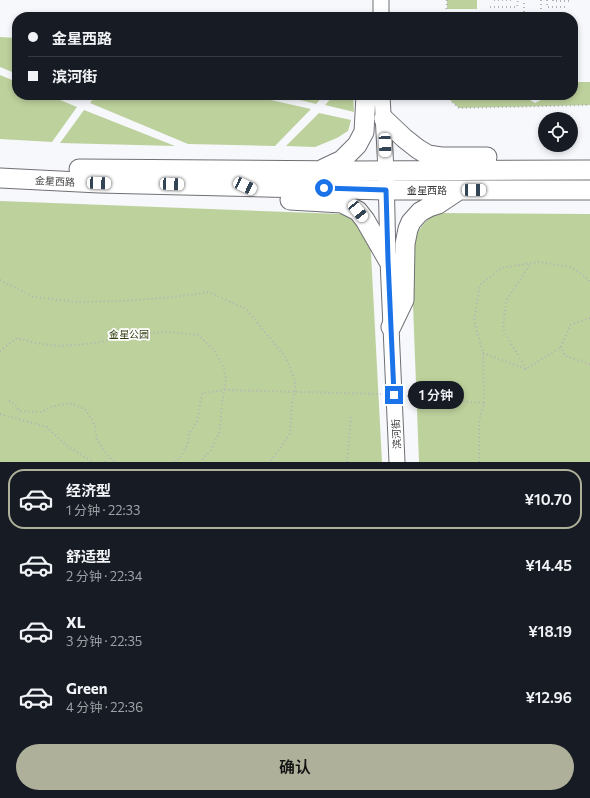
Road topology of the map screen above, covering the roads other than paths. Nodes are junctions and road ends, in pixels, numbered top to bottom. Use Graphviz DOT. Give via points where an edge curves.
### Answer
graph roads {
  1 [pos="381,0"];
  2 [pos="381,12"];
  3 [pos="366,100"];
  4 [pos="382,100"];
  5 [pos="384,119"];
  6 [pos="0,165"];
  7 [pos="522,170"];
  8 [pos="590,170"];
  9 [pos="319,171"];
  10 [pos="386,171"];
  11 [pos="0,178"];
  12 [pos="245,186"];
  13 [pos="386,190"];
  14 [pos="459,190"];
  15 [pos="590,190"];
  16 [pos="388,260"];
  17 [pos="391,327"];
  18 [pos="397,462"];
  1 -- 2 [label="street"];
  3 -- 9 [label="main road" via="364,132 357,145 342,160"];
  4 -- 5 [label="street, 滨河街"];
  5 -- 7 [label="main road" via="404,138 428,155 492,157"];
  5 -- 10 [label="street, 滨河街"];
  6 -- 9 [label="main road, 金星西路" via="71,169"];
  7 -- 8 [label="main road, 金星西路"];
  7 -- 10 [label="main road, 金星西路"];
  9 -- 10 [label="main road, 金星西路"];
  10 -- 13 [label="street, 滨河街"];
  11 -- 12 [label="main road, 金星西路"];
  12 -- 13 [label="main road, 金星西路"];
  12 -- 16 [label="main road" via="273,199 342,203 358,211"];
  13 -- 14 [label="main road, 金星西路"];
  13 -- 16 [label="street, 滨河街"];
  14 -- 15 [label="main road, 金星西路"];
  14 -- 17 [label="main road" via="420,212 408,229 405,244 404,300"];
  16 -- 17 [label="street, 滨河街"];
  17 -- 18 [label="street, 滨河街"];
}
